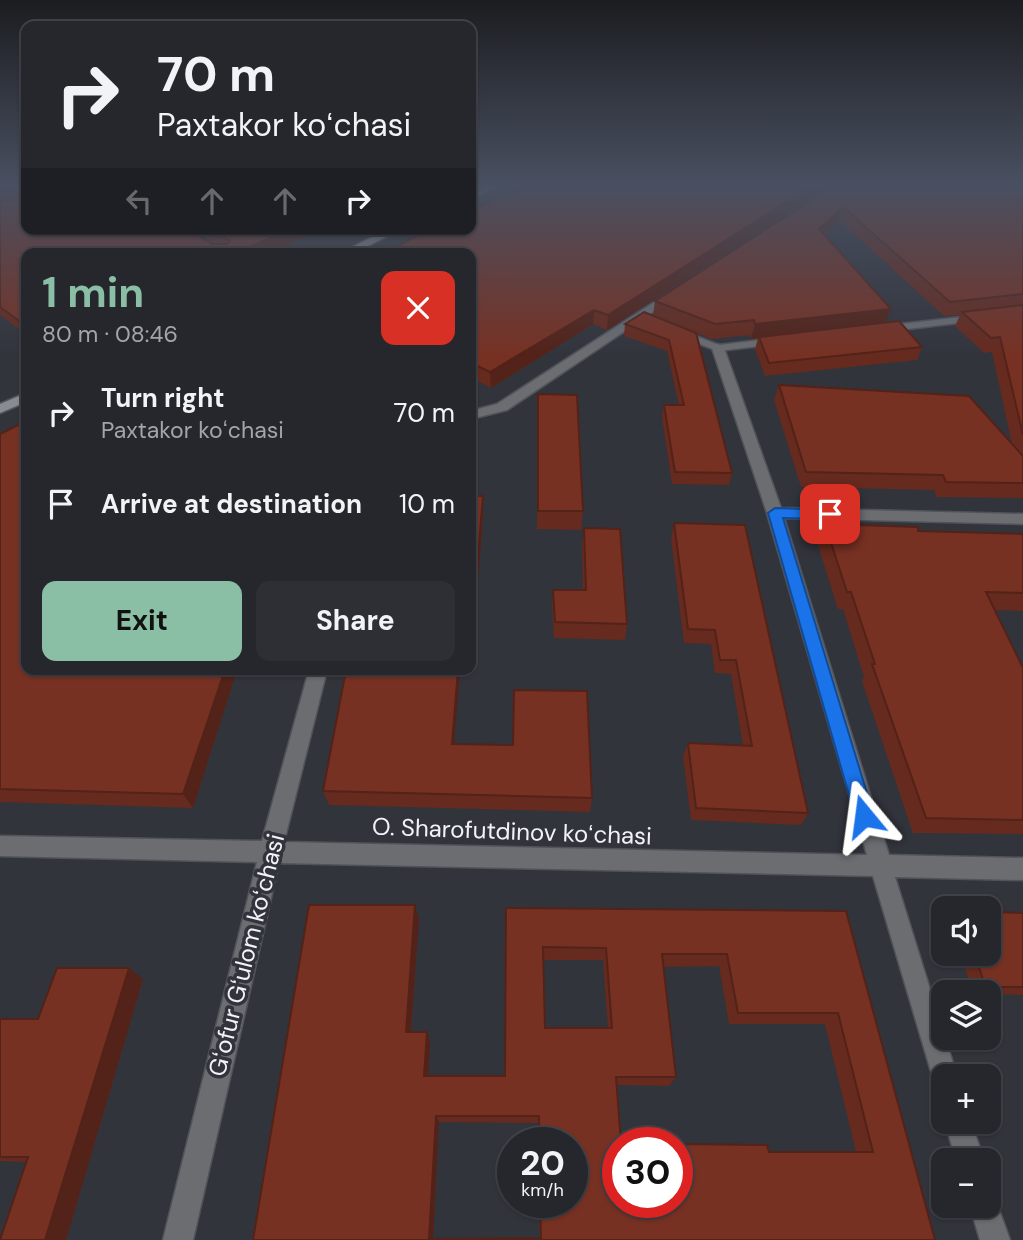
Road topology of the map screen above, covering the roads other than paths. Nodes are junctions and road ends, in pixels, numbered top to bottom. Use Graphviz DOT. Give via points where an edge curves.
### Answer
graph roads {
  1 [pos="684,287"];
  2 [pos="995,316"];
  3 [pos="673,330"];
  4 [pos="870,331"];
  5 [pos="787,340"];
  6 [pos="718,348"];
  7 [pos="21,399"];
  8 [pos="0,409"];
  9 [pos="476,414"];
  10 [pos="775,513"];
  11 [pos="1023,519"];
  12 [pos="317,675"];
  13 [pos="0,846"];
  14 [pos="271,850"];
  15 [pos="879,866"];
  16 [pos="1023,869"];
  17 [pos="940,1064"];
  18 [pos="988,1218"];
  19 [pos="178,1240"];
  20 [pos="995,1240"];
  1 -- 9 [label="street" via="645,319 502,407"];
  2 -- 4 [label="lane"];
  3 -- 6 [label="lane"];
  5 -- 6 [label="lane"];
  6 -- 10 [label="street"];
  7 -- 8 [label="main road"];
  10 -- 11 [label="street"];
  10 -- 15 [label="street"];
  12 -- 14 [label="street, Gʻofur Gʻulom koʻchasi"];
  13 -- 14 [label="street, O. Sharofutdinov koʻchasi"];
  14 -- 15 [label="street, O. Sharofutdinov koʻchasi"];
  14 -- 19 [label="street, Gʻofur Gʻulom koʻchasi"];
  15 -- 16 [label="street, O. Sharofutdinov koʻchasi"];
  15 -- 17 [label="street"];
  18 -- 20 [label="street"];
}
